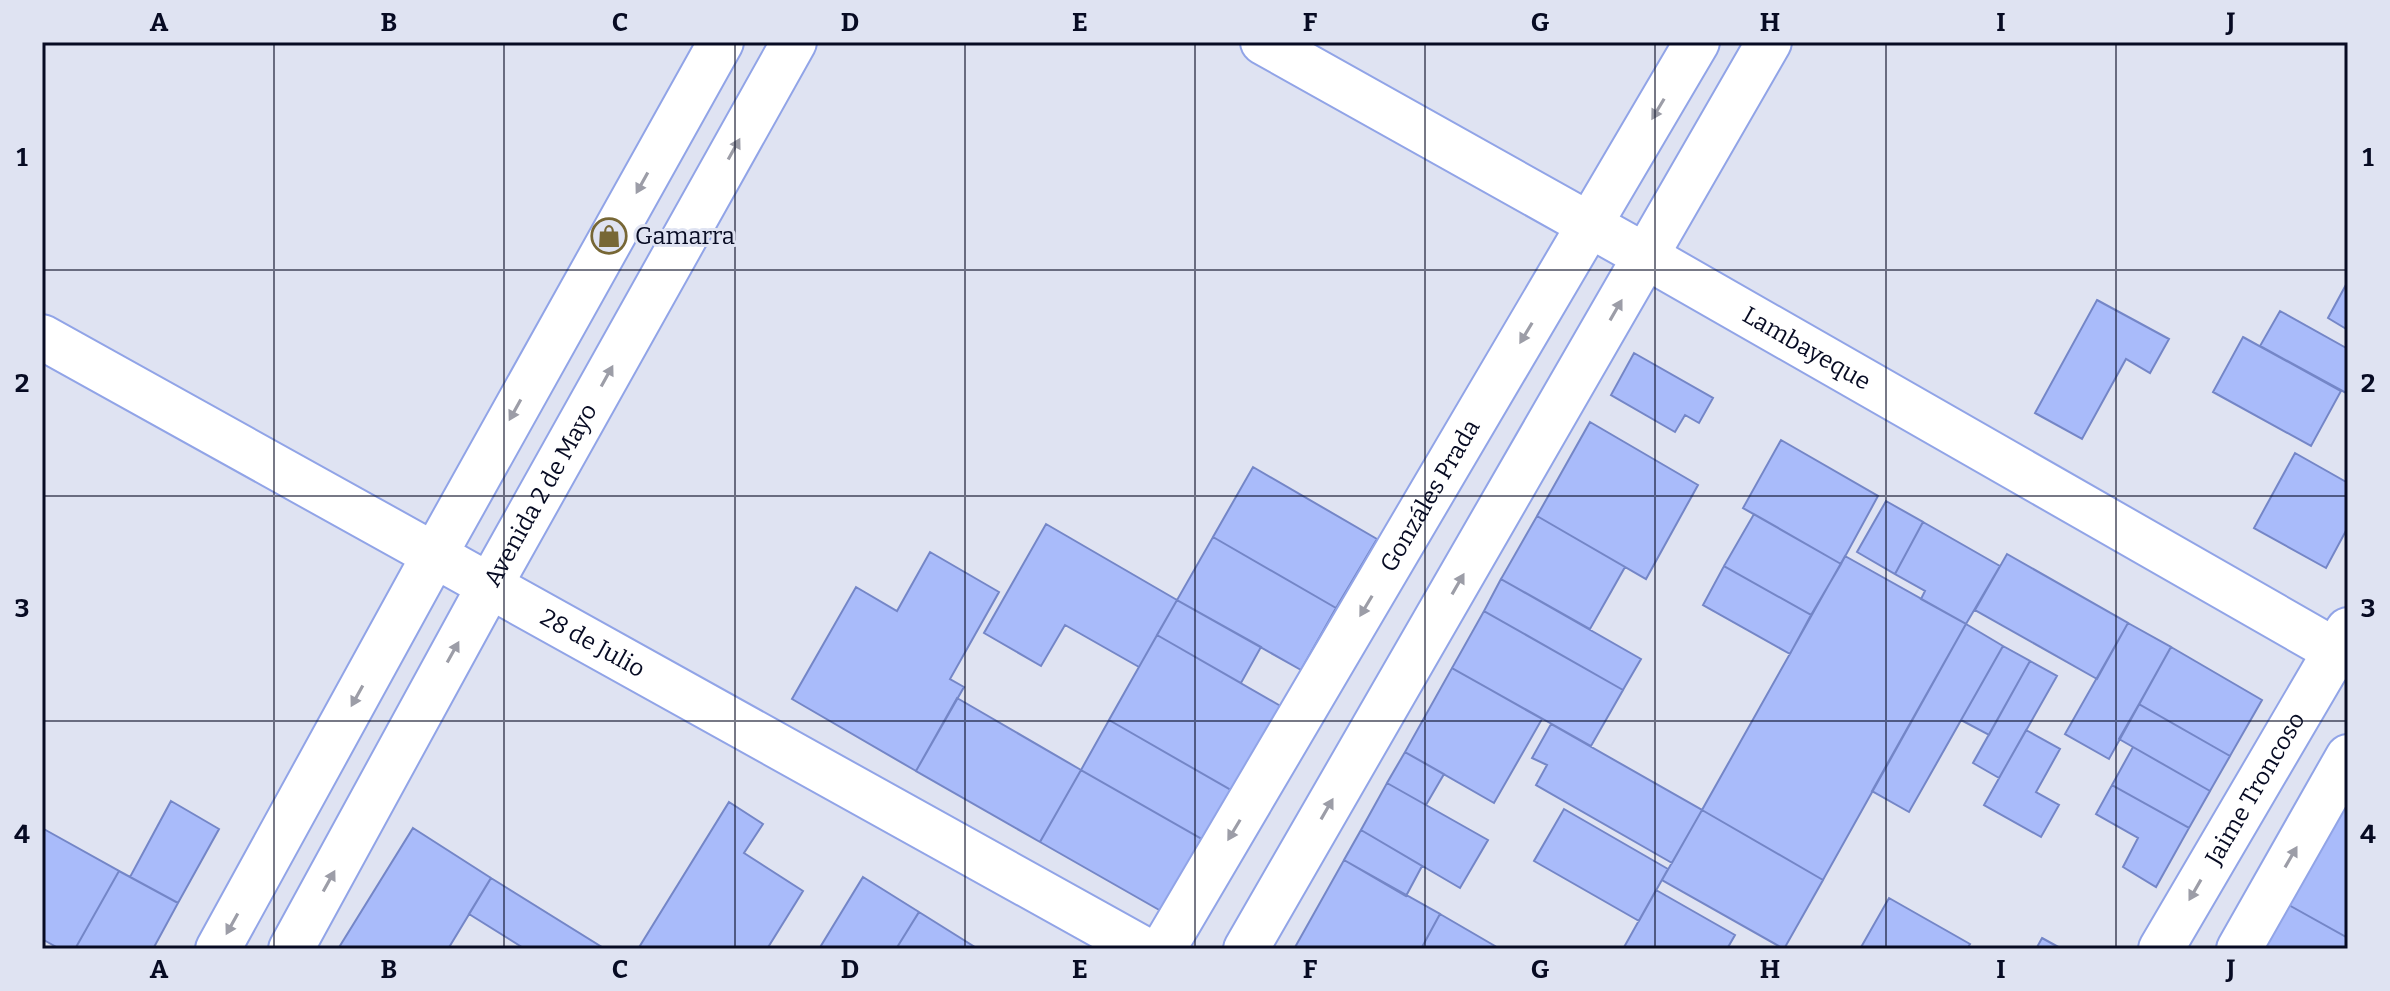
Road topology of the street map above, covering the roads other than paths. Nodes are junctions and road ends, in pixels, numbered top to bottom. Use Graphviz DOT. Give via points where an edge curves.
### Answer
graph roads {
  1 [pos="721,42"];
  2 [pos="794,42"];
  3 [pos="1263,42"];
  4 [pos="1697,42"];
  5 [pos="1769,42"];
  6 [pos="1590,226"];
  7 [pos="1647,257"];
  8 [pos="42,337"];
  9 [pos="435,554"];
  10 [pos="490,585"];
  11 [pos="2343,646"];
  12 [pos="2348,757"];
  13 [pos="218,949"];
  14 [pos="291,949"];
  15 [pos="1143,949"];
  16 [pos="1163,949"];
  17 [pos="1246,949"];
  18 [pos="2161,949"];
  19 [pos="2239,949"];
  1 -- 9 [label="street, one-way"];
  10 -- 2 [label="street, Avenida 2 de Mayo, one-way"];
  3 -- 6 [label="street, Lambayeque"];
  4 -- 6 [label="street, Gonzáles Prada, one-way"];
  5 -- 7 [label="street"];
  6 -- 7 [label="street, Lambayeque"];
  6 -- 16 [label="street, Gonzáles Prada, one-way"];
  7 -- 11 [label="street, Lambayeque"];
  17 -- 7 [label="street, one-way"];
  8 -- 9 [label="street, 28 de Julio"];
  9 -- 10 [label="street, 28 de Julio"];
  9 -- 13 [label="street, one-way"];
  14 -- 10 [label="street, Avenida 2 de Mayo, one-way"];
  10 -- 15 [label="street, 28 de Julio"];
  11 -- 18 [label="street, Jaime Troncoso, one-way"];
  19 -- 12 [label="street, one-way"];
}
